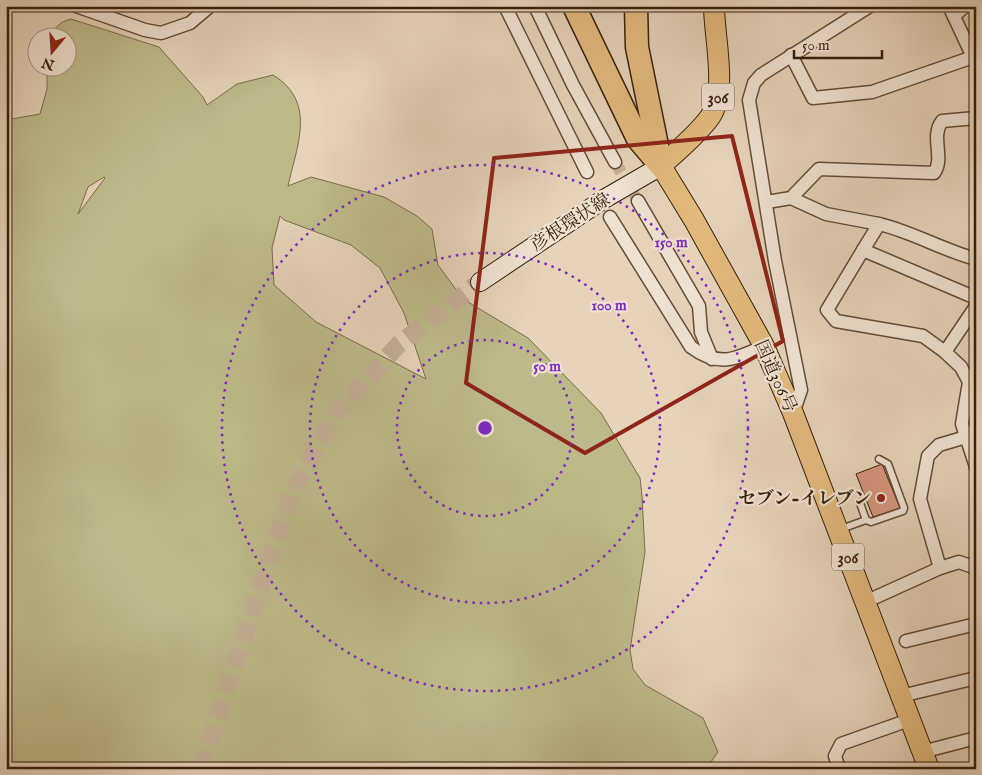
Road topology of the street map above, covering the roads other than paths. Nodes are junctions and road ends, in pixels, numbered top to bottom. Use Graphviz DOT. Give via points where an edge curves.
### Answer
graph roads {
  1 [pos="76,6"];
  2 [pos="210,6"];
  3 [pos="505,6"];
  4 [pos="534,6"];
  5 [pos="574,6"];
  6 [pos="636,6"];
  7 [pos="714,6"];
  8 [pos="870,6"];
  9 [pos="965,6"];
  10 [pos="952,11"];
  11 [pos="791,55"];
  12 [pos="974,56"];
  13 [pos="976,118"];
  14 [pos="615,162"];
  15 [pos="661,166"];
  16 [pos="588,172"];
  17 [pos="791,198"];
  18 [pos="638,201"];
  19 [pos="767,202"];
  20 [pos="610,217"];
  21 [pos="879,224"];
  22 [pos="863,250"];
  23 [pos="976,258"];
  24 [pos="480,282"];
  25 [pos="976,298"];
  26 [pos="976,306"];
  27 [pos="764,346"];
  28 [pos="946,352"];
  29 [pos="712,359"];
  30 [pos="972,377"];
  31 [pos="794,414"];
  32 [pos="971,435"];
  33 [pos="879,459"];
  34 [pos="976,467"];
  35 [pos="860,503"];
  36 [pos="866,520"];
  37 [pos="838,530"];
  38 [pos="940,568"];
  39 [pos="976,568"];
  40 [pos="865,602"];
  41 [pos="976,624"];
  42 [pos="906,641"];
  43 [pos="976,678"];
  44 [pos="901,696"];
  45 [pos="909,720"];
  46 [pos="976,738"];
  47 [pos="925,760"];
  48 [pos="839,769"];
  1 -- 2 [label="street" via="161,33 190,23"];
  3 -- 16 [label="street"];
  4 -- 14 [label="street"];
  5 -- 15 [label="highway" via="638,139"];
  6 -- 15 [label="highway" via="637,47"];
  7 -- 15 [label="highway, 306" via="720,90 712,115"];
  8 -- 11 [label="street"];
  9 -- 10 [label="street"];
  10 -- 12 [label="street"];
  11 -- 12 [label="street" via="813,98 872,92"];
  11 -- 19 [label="street" via="754,83 748,106"];
  13 -- 17 [label="street" via="942,121 936,129 938,168 934,173 819,169"];
  15 -- 24 [label="main road, 彦根環状線"];
  15 -- 27 [label="highway, 国道306号 / 306"];
  17 -- 19 [label="street"];
  17 -- 21 [label="street" via="826,214"];
  18 -- 29 [label="street" via="699,306 701,332"];
  19 -- 31 [label="street" via="778,280 801,390"];
  20 -- 29 [label="street" via="692,347"];
  21 -- 22 [label="street"];
  21 -- 23 [label="street" via="905,230"];
  22 -- 25 [label="street"];
  22 -- 28 [label="street" via="827,308 832,319 923,336"];
  26 -- 28 [label="street"];
  27 -- 29 [label="street" via="733,359"];
  27 -- 31 [label="highway, 国道306号 / 306"];
  28 -- 30 [label="street"];
  30 -- 32 [label="street" via="962,424"];
  31 -- 37 [label="highway, 国道306号 / 306"];
  32 -- 34 [label="street"];
  32 -- 38 [label="street" via="938,445 928,456 920,499"];
  33 -- 36 [label="lane" via="888,464 904,508 871,522"];
  35 -- 36 [label="lane"];
  36 -- 37 [label="lane"];
  37 -- 40 [label="highway, 国道306号 / 306"];
  38 -- 39 [label="street" via="959,562"];
  38 -- 40 [label="street"];
  40 -- 44 [label="highway, 国道306号 / 306"];
  41 -- 42 [label="street"];
  43 -- 44 [label="street"];
  44 -- 45 [label="highway, 国道306号 / 306"];
  45 -- 47 [label="highway, 国道306号 / 306"];
  45 -- 48 [label="street" via="841,744 835,756"];
  46 -- 47 [label="street"];
}
